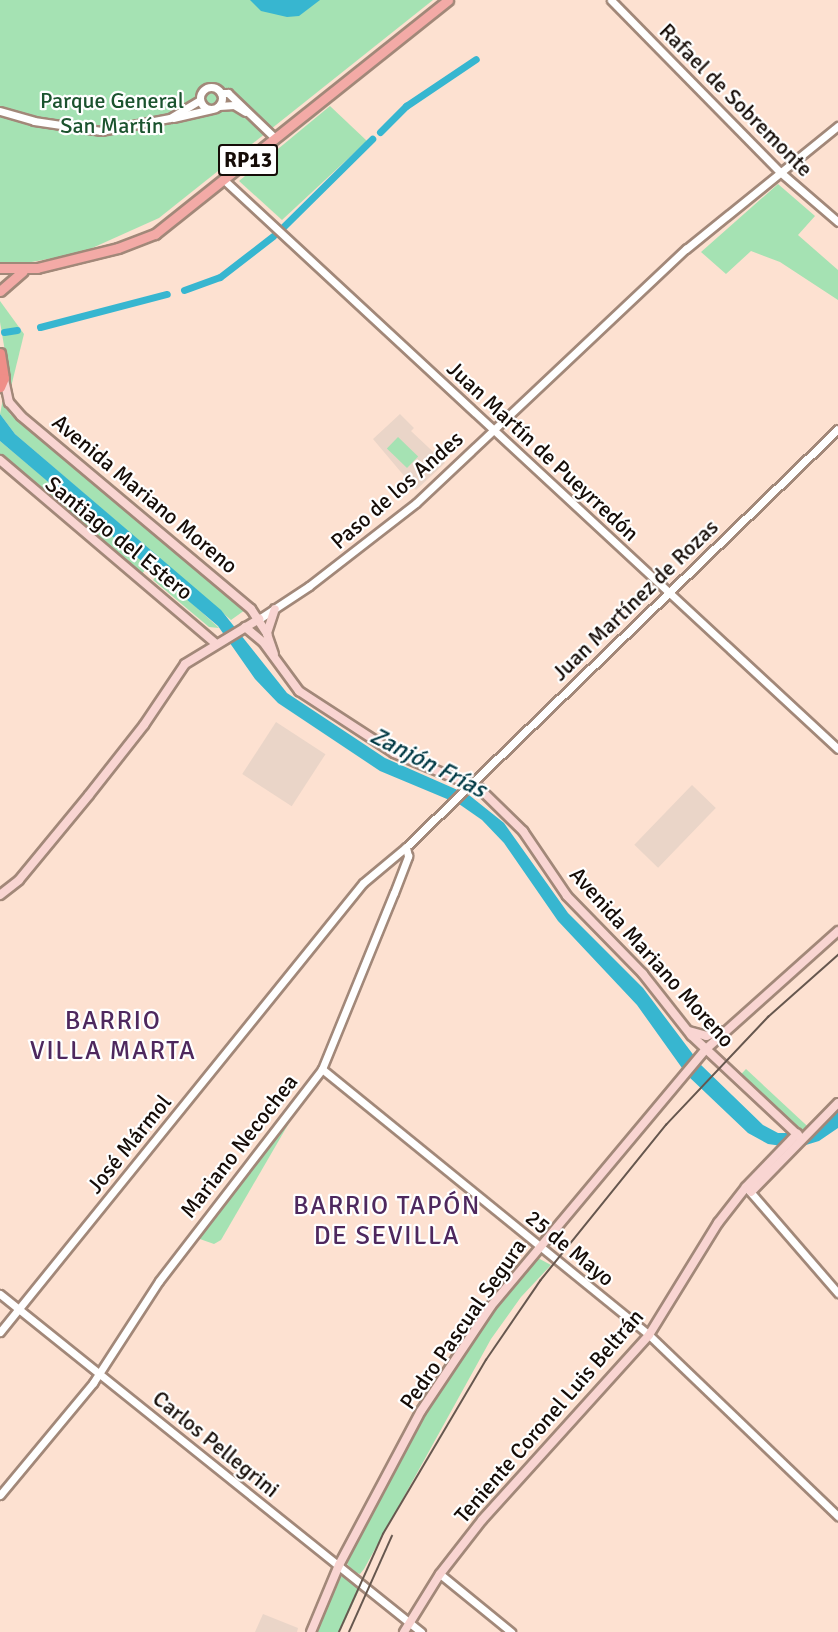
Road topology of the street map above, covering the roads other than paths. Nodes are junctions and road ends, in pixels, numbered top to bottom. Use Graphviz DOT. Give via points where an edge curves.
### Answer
graph roads {
  1 [pos="448,0"];
  2 [pos="611,0"];
  3 [pos="221,93"];
  4 [pos="200,100"];
  5 [pos="215,108"];
  6 [pos="0,111"];
  7 [pos="249,114"];
  8 [pos="170,118"];
  9 [pos="838,126"];
  10 [pos="276,138"];
  11 [pos="779,171"];
  12 [pos="224,180"];
  13 [pos="838,222"];
  14 [pos="0,268"];
  15 [pos="23,271"];
  16 [pos="0,291"];
  17 [pos="0,353"];
  18 [pos="2,382"];
  19 [pos="838,429"];
  20 [pos="494,430"];
  21 [pos="0,460"];
  22 [pos="668,592"];
  23 [pos="275,609"];
  24 [pos="259,619"];
  25 [pos="242,629"];
  26 [pos="267,634"];
  27 [pos="215,643"];
  28 [pos="276,661"];
  29 [pos="838,749"];
  30 [pos="472,783"];
  31 [pos="406,847"];
  32 [pos="0,895"];
  33 [pos="838,931"];
  34 [pos="728,1028"];
  35 [pos="687,1030"];
  36 [pos="706,1049"];
  37 [pos="322,1069"];
  38 [pos="838,1103"];
  39 [pos="799,1136"];
  40 [pos="748,1189"];
  41 [pos="538,1245"];
  42 [pos="838,1293"];
  43 [pos="0,1294"];
  44 [pos="19,1309"];
  45 [pos="0,1332"];
  46 [pos="649,1335"];
  47 [pos="99,1373"];
  48 [pos="0,1495"];
  49 [pos="838,1516"];
  50 [pos="339,1565"];
  51 [pos="440,1574"];
  52 [pos="410,1621"];
  53 [pos="311,1632"];
  54 [pos="404,1632"];
  55 [pos="421,1632"];
  56 [pos="511,1632"];
  1 -- 10 [label="main road, RP13"];
  2 -- 11 [label="street, Rafael de Sobremonte"];
  3 -- 4 [label="street" via="208,88"];
  3 -- 5 [label="street"];
  3 -- 7 [label="street" via="228,93"];
  4 -- 5 [label="street"];
  4 -- 8 [label="street"];
  5 -- 7 [label="street" via="234,105"];
  5 -- 8 [label="street"];
  6 -- 8 [label="street" via="34,121 101,131"];
  7 -- 10 [label="street"];
  9 -- 11 [label="street, Paso de los Andes"];
  10 -- 12 [label="main road, RP13"];
  11 -- 13 [label="street, Rafael de Sobremonte"];
  11 -- 20 [label="street, Paso de los Andes" via="686,249"];
  12 -- 15 [label="main road, RP13" via="164,229 141,241"];
  12 -- 20 [label="street, Juan Martín de Pueyrredón"];
  14 -- 15 [label="main road, RP13"];
  15 -- 16 [label="main road, RP13"];
  17 -- 18 [label="highway, Avenida Mariano Moreno"];
  18 -- 24 [label="main road, Avenida Mariano Moreno" via="9,402 21,416"];
  19 -- 22 [label="street, Juan Martínez de Rozas"];
  20 -- 22 [label="street, Juan Martín de Pueyrredón"];
  20 -- 23 [label="street, Paso de los Andes" via="409,509"];
  21 -- 27 [label="main road, Santiago del Estero"];
  22 -- 29 [label="street, Juan Martín de Pueyrredón"];
  22 -- 30 [label="street, Juan Martínez de Rozas"];
  23 -- 24 [label="street, Paso de los Andes"];
  23 -- 26 [label="main road"];
  24 -- 25 [label="main road, Paso de los Andes"];
  24 -- 26 [label="main road, Avenida Mariano Moreno"];
  25 -- 27 [label="main road, Paso de los Andes"];
  25 -- 28 [label="main road, Avenida Mariano Moreno"];
  26 -- 28 [label="main road, Avenida Mariano Moreno"];
  27 -- 32 [label="main road, Paso de los Andes" via="185,664 144,725 88,795 19,880"];
  28 -- 30 [label="main road, Avenida Mariano Moreno" via="299,691 394,753"];
  30 -- 31 [label="street, Juan Martínez de Rozas"];
  30 -- 35 [label="main road, Avenida Mariano Moreno" via="523,831 567,896 643,974"];
  31 -- 37 [label="street, Mariano Necochea" via="408,856 394,893"];
  31 -- 44 [label="street, José Mármol" via="363,883"];
  33 -- 34 [label="main road, Pedro Pascual Segura"];
  34 -- 35 [label="main road" via="706,1036"];
  34 -- 36 [label="main road, Pedro Pascual Segura"];
  35 -- 36 [label="main road, Avenida Mariano Moreno"];
  36 -- 39 [label="main road, Avenida Mariano Moreno"];
  36 -- 41 [label="main road, Pedro Pascual Segura"];
  37 -- 41 [label="street, 25 de Mayo"];
  37 -- 47 [label="street, Mariano Necochea" via="159,1281"];
  38 -- 39 [label="main road"];
  39 -- 40 [label="main road"];
  39 -- 40 [label="main road, Teniente Coronel Luis Beltrán"];
  40 -- 42 [label="street"];
  40 -- 46 [label="main road, Teniente Coronel Luis Beltrán" via="687,1267"];
  41 -- 46 [label="street, 25 de Mayo"];
  41 -- 50 [label="main road, Pedro Pascual Segura" via="491,1306 421,1411"];
  43 -- 44 [label="street, Carlos Pellegrini"];
  44 -- 45 [label="street, José Mármol"];
  44 -- 47 [label="street, Carlos Pellegrini"];
  46 -- 49 [label="street, 25 de Mayo"];
  46 -- 51 [label="main road, Teniente Coronel Luis Beltrán" via="482,1520"];
  47 -- 48 [label="street, Mariano Necochea"];
  47 -- 50 [label="street, Carlos Pellegrini"];
  50 -- 52 [label="street, Carlos Pellegrini"];
  50 -- 53 [label="main road, Pedro Pascual Segura"];
  51 -- 52 [label="main road, Teniente Coronel Luis Beltrán"];
  51 -- 56 [label="street"];
  52 -- 54 [label="main road, Teniente Coronel Luis Beltrán"];
  52 -- 55 [label="street, Carlos Pellegrini"];
}
